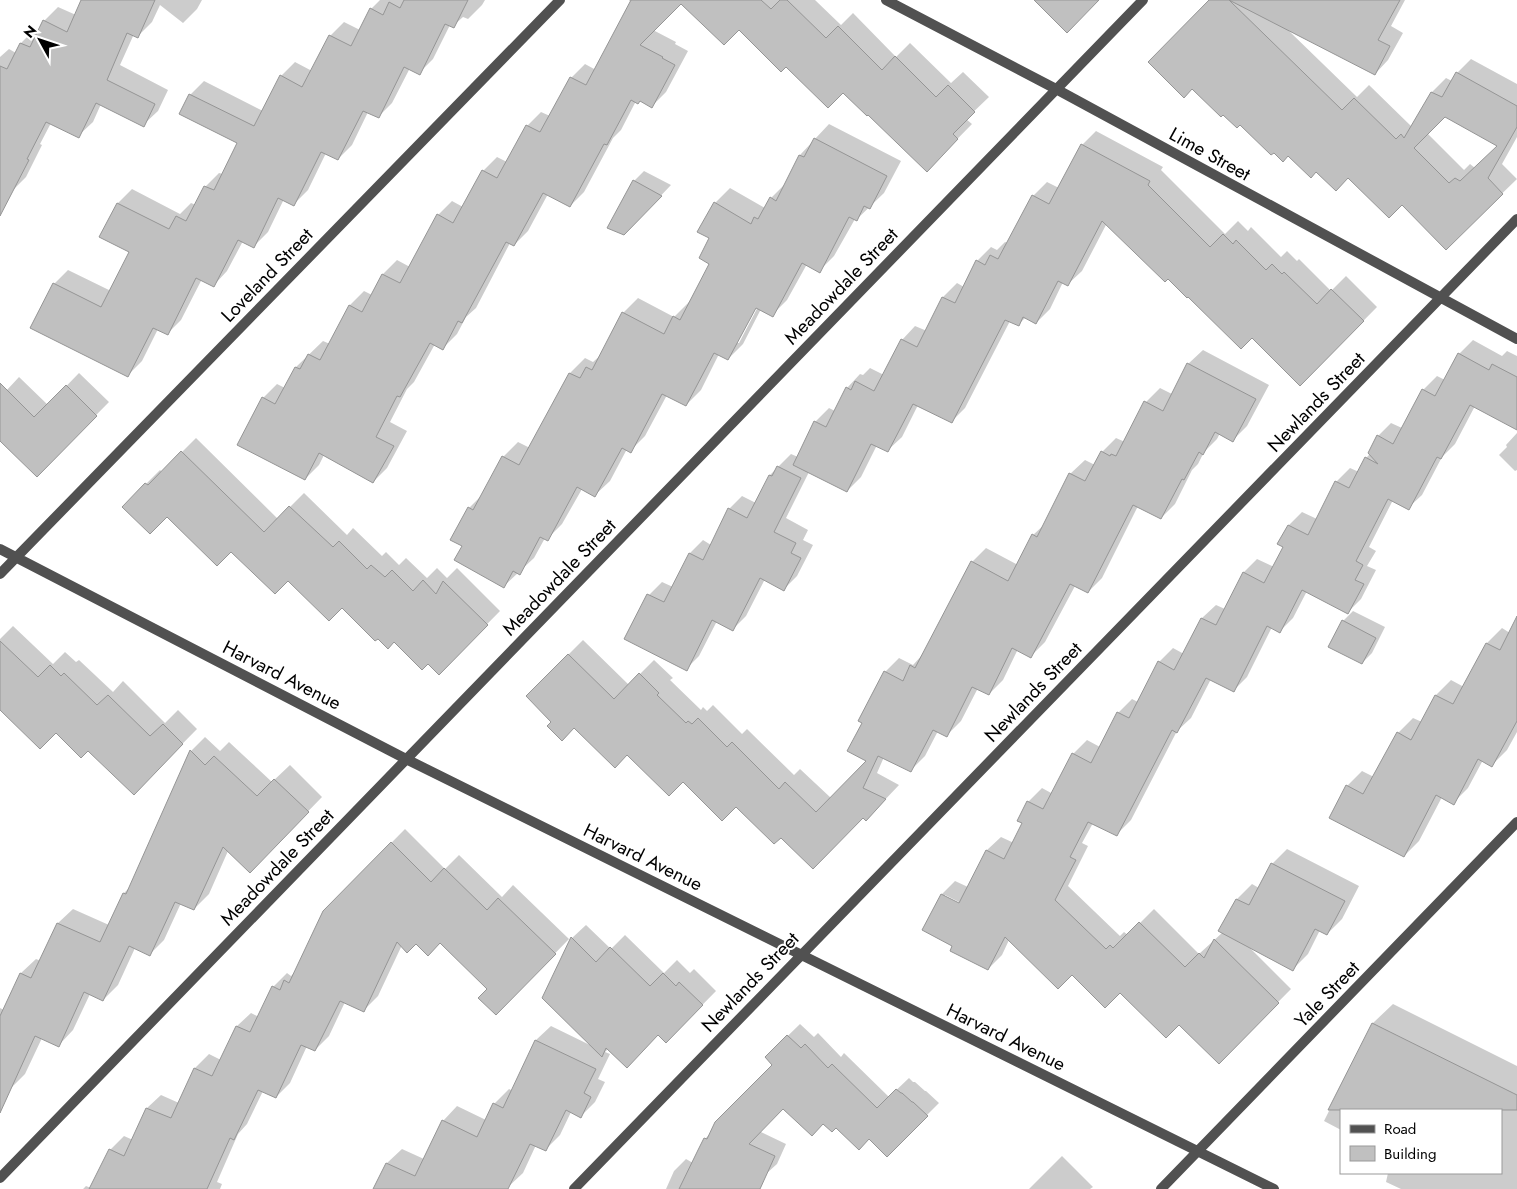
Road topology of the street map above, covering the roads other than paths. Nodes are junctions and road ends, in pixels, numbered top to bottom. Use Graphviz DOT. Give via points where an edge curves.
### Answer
graph roads {
  1 [pos="560,0"];
  2 [pos="886,0"];
  3 [pos="1143,0"];
  4 [pos="1056,89"];
  5 [pos="1517,219"];
  6 [pos="1441,299"];
  7 [pos="1517,339"];
  8 [pos="0,549"];
  9 [pos="16,557"];
  10 [pos="0,574"];
  11 [pos="406,759"];
  12 [pos="1517,822"];
  13 [pos="801,955"];
  14 [pos="1198,1152"];
  15 [pos="0,1178"];
  16 [pos="574,1189"];
  17 [pos="1161,1189"];
  18 [pos="1274,1189"];
  1 -- 9 [label="street, Loveland Street"];
  2 -- 4 [label="street, Lime Street"];
  3 -- 4 [label="street, Meadowdale Street"];
  4 -- 6 [label="street, Lime Street"];
  4 -- 11 [label="street, Meadowdale Street"];
  5 -- 6 [label="street, Newlands Street"];
  6 -- 7 [label="street, Lime Street"];
  6 -- 13 [label="street, Newlands Street"];
  8 -- 9 [label="street, Harvard Avenue"];
  9 -- 10 [label="street, Loveland Street"];
  9 -- 11 [label="street, Harvard Avenue"];
  11 -- 13 [label="street, Harvard Avenue"];
  11 -- 15 [label="street, Meadowdale Street"];
  12 -- 14 [label="street, Yale Street"];
  13 -- 14 [label="street, Harvard Avenue"];
  13 -- 16 [label="street, Newlands Street"];
  14 -- 17 [label="street, Yale Street"];
  14 -- 18 [label="street, Harvard Avenue"];
}
